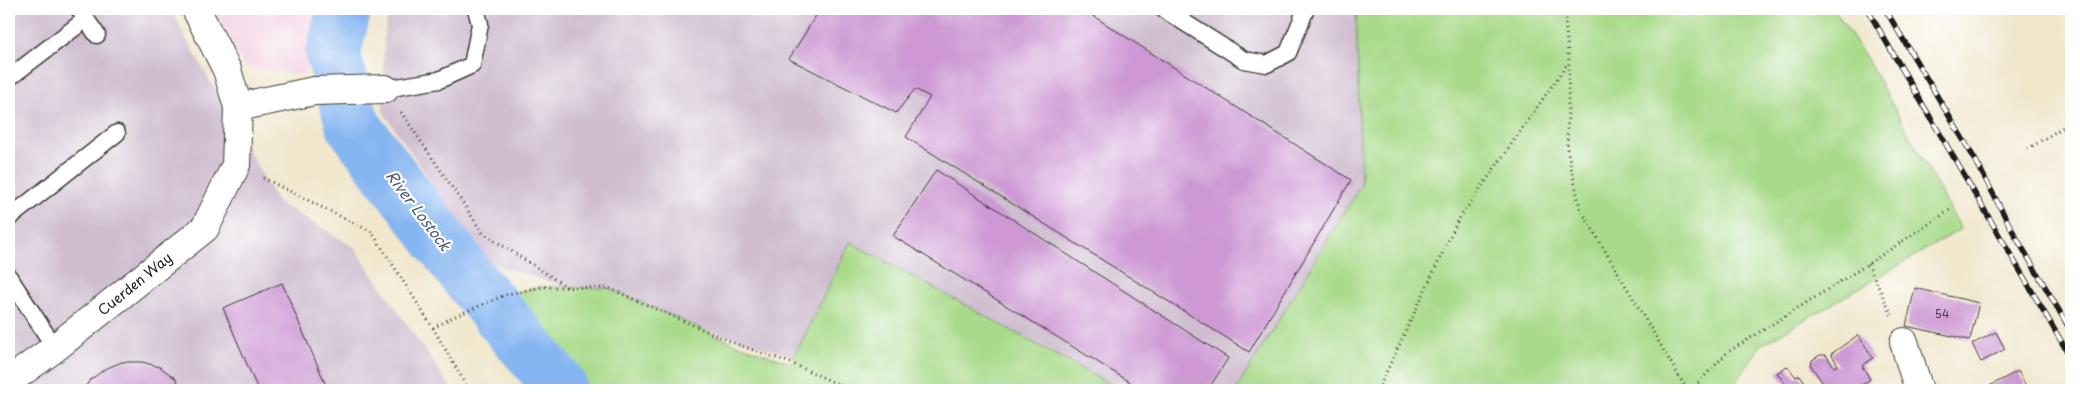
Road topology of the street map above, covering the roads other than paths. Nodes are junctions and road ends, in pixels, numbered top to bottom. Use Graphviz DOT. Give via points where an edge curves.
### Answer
graph roads {
  1 [pos="196,9"];
  2 [pos="476,9"];
  3 [pos="1163,9"];
  4 [pos="1306,9"];
  5 [pos="82,14"];
  6 [pos="97,35"];
  7 [pos="9,78"];
  8 [pos="384,89"];
  9 [pos="238,108"];
  10 [pos="117,133"];
  11 [pos="9,218"];
  12 [pos="9,277"];
  13 [pos="1904,342"];
  14 [pos="55,348"];
  15 [pos="9,380"];
  16 [pos="1919,390"];
  1 -- 9 [label="street" via="227,70"];
  2 -- 8 [label="lane" via="480,24 472,65 439,80"];
  3 -- 4 [label="lane" via="1244,60 1267,64 1288,53"];
  5 -- 6 [label="lane"];
  5 -- 7 [label="lane"];
  8 -- 9 [label="street" via="314,91"];
  9 -- 14 [label="street, Cuerden Way" via="236,165 204,228"];
  10 -- 11 [label="lane"];
  12 -- 14 [label="lane"];
  13 -- 16 [label="street"];
  14 -- 15 [label="street, Cuerden Way"];
}
